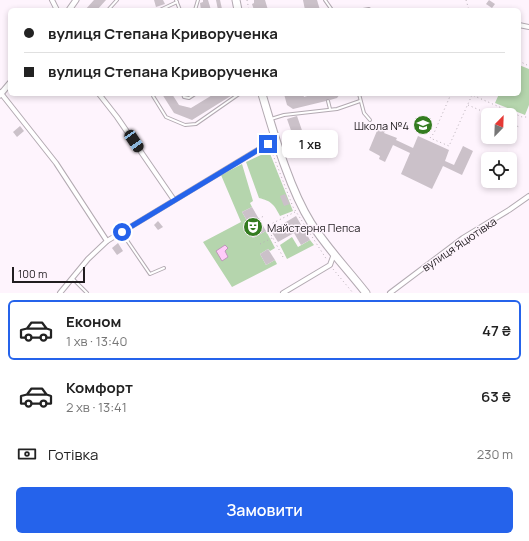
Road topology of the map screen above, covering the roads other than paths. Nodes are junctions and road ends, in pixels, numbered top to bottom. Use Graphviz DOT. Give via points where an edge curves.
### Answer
graph roads {
  1 [pos="76,0"];
  2 [pos="117,0"];
  3 [pos="176,1"];
  4 [pos="70,8"];
  5 [pos="110,8"];
  6 [pos="164,8"];
  7 [pos="8,85"];
  8 [pos="0,93"];
  9 [pos="101,96"];
  10 [pos="153,96"];
  11 [pos="236,96"];
  12 [pos="263,96"];
  13 [pos="359,96"];
  14 [pos="328,100"];
  15 [pos="360,101"];
  16 [pos="330,109"];
  17 [pos="270,119"];
  18 [pos="370,120"];
  19 [pos="276,139"];
  20 [pos="529,196"];
  21 [pos="174,200"];
  22 [pos="122,232"];
  23 [pos="107,241"];
  24 [pos="334,254"];
  25 [pos="164,268"];
  26 [pos="72,278"];
  27 [pos="60,293"];
  28 [pos="87,293"];
  29 [pos="283,293"];
  30 [pos="366,293"];
  31 [pos="390,293"];
  1 -- 4 [label="street"];
  2 -- 5 [label="lane"];
  3 -- 6 [label="lane"];
  7 -- 8 [label="street"];
  8 -- 23 [label="street" via="56,163"];
  9 -- 21 [label="street"];
  10 -- 11 [label="lane" via="166,118 185,125 196,124"];
  12 -- 17 [label="highway"];
  13 -- 15 [label="lane"];
  14 -- 16 [label="lane"];
  15 -- 16 [label="lane"];
  15 -- 18 [label="lane" via="364,113"];
  16 -- 17 [label="lane"];
  17 -- 19 [label="highway"];
  19 -- 21 [label="street"];
  19 -- 24 [label="highway" via="296,194 310,222"];
  20 -- 31 [label="street, вулиця Яцютівка" via="463,238"];
  21 -- 22 [label="street"];
  22 -- 23 [label="street"];
  22 -- 25 [label="lane" via="150,274"];
  23 -- 26 [label="street"];
  24 -- 29 [label="street" via="330,265"];
  24 -- 30 [label="highway"];
  26 -- 27 [label="street"];
  26 -- 28 [label="lane"];
}
